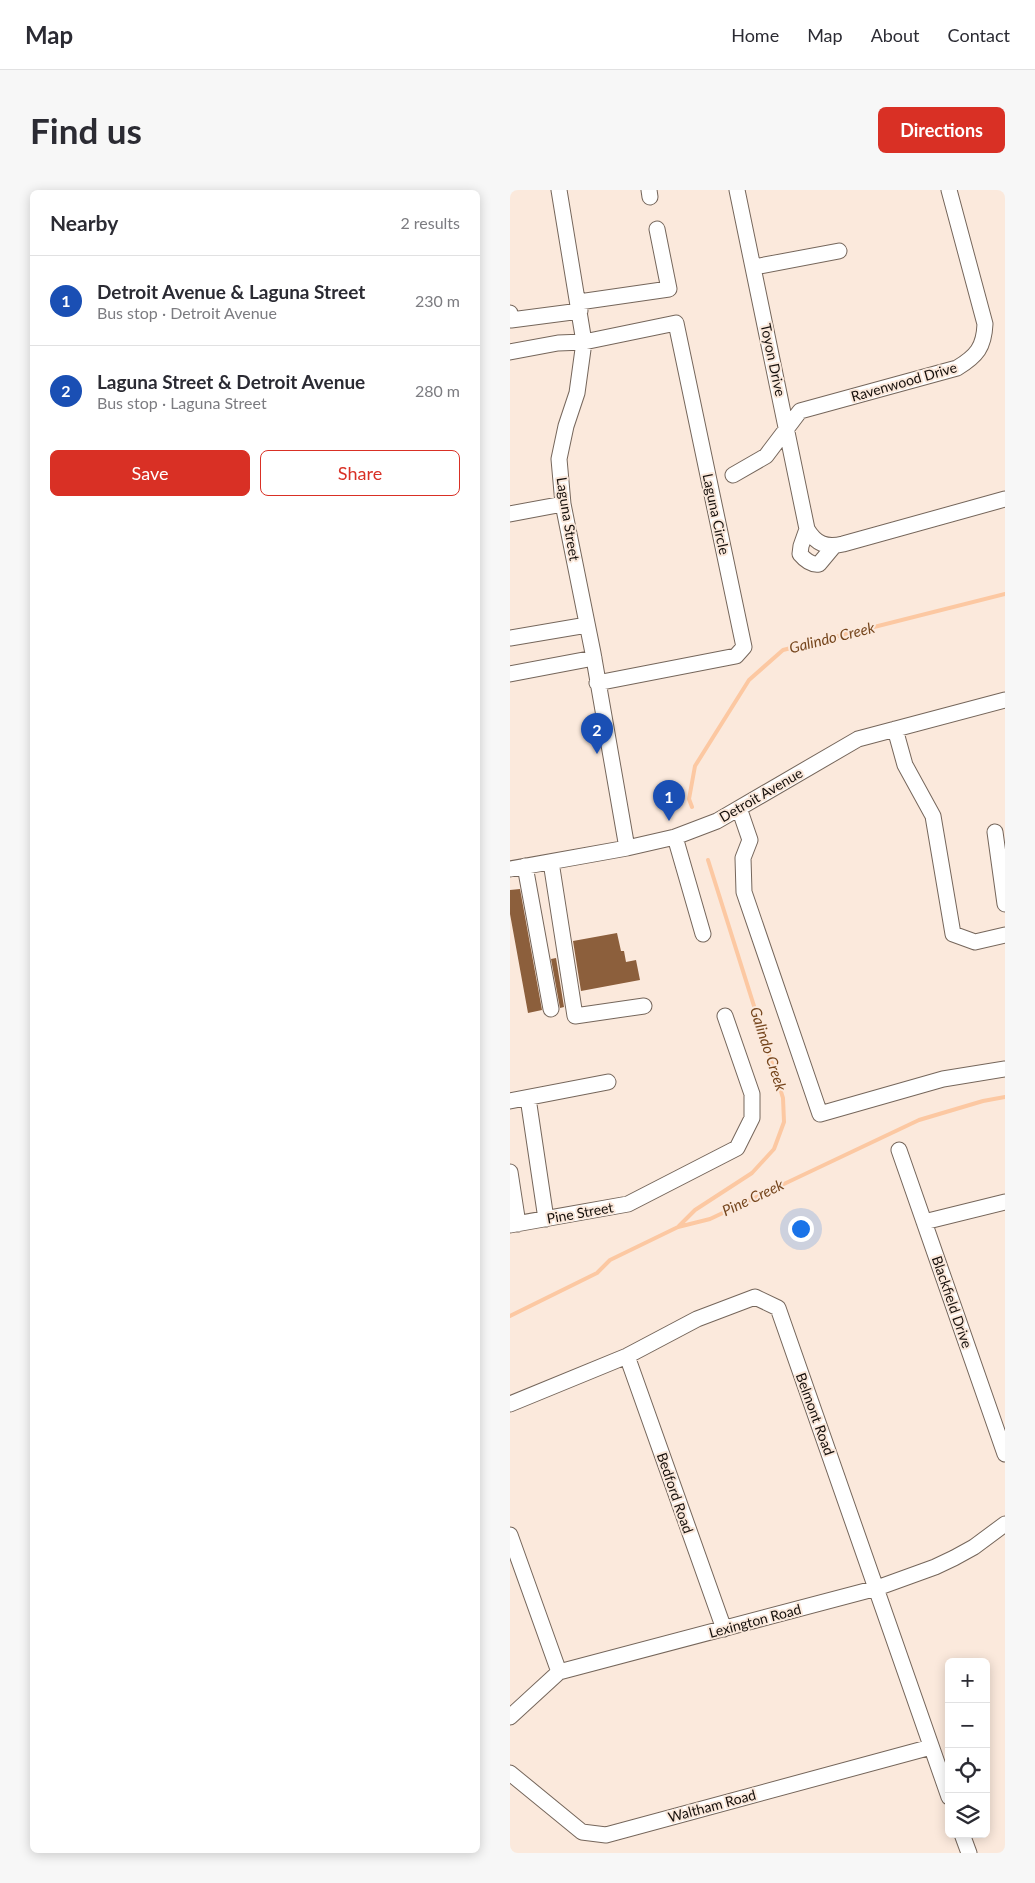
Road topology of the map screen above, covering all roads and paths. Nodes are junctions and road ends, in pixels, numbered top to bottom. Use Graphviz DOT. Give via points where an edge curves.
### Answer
graph roads {
  1 [pos="559,190"];
  2 [pos="738,190"];
  3 [pos="949,190"];
  4 [pos="657,229"];
  5 [pos="839,251"];
  6 [pos="754,267"];
  7 [pos="579,306"];
  8 [pos="510,313"];
  9 [pos="584,342"];
  10 [pos="510,352"];
  11 [pos="787,427"];
  12 [pos="733,475"];
  13 [pos="1005,499"];
  14 [pos="563,504"];
  15 [pos="510,514"];
  16 [pos="807,529"];
  17 [pos="834,546"];
  18 [pos="587,625"];
  19 [pos="510,638"];
  20 [pos="594,658"];
  21 [pos="510,674"];
  22 [pos="597,683"];
  23 [pos="1005,700"];
  24 [pos="895,729"];
  25 [pos="739,808"];
  26 [pos="995,832"];
  27 [pos="675,837"];
  28 [pos="627,848"];
  29 [pos="1001,851"];
  30 [pos="551,862"];
  31 [pos="517,867"];
  32 [pos="1003,878"];
  33 [pos="1005,904"];
  34 [pos="703,934"];
  35 [pos="1005,935"];
  36 [pos="644,1006"];
  37 [pos="550,1009"];
  38 [pos="725,1016"];
  39 [pos="1005,1070"];
  40 [pos="608,1082"];
  41 [pos="528,1098"];
  42 [pos="510,1101"];
  43 [pos="899,1150"];
  44 [pos="510,1172"];
  45 [pos="1005,1202"];
  46 [pos="546,1219"];
  47 [pos="924,1222"];
  48 [pos="514,1225"];
  49 [pos="627,1356"];
  50 [pos="510,1404"];
  51 [pos="1005,1454"];
  52 [pos="1005,1524"];
  53 [pos="510,1535"];
  54 [pos="877,1588"];
  55 [pos="724,1630"];
  56 [pos="559,1672"];
  57 [pos="510,1717"];
  58 [pos="931,1747"];
  59 [pos="510,1773"];
  60 [pos="948,1793"];
  61 [pos="963,1838"];
  62 [pos="968,1853"];
  1 -- 7 [label="street, Laguna Street"];
  2 -- 6 [label="street, Toyon Drive"];
  3 -- 11 [label="street, Ravenwood Drive" via="985,324 984,339 979,349 957,368 800,411"];
  4 -- 7 [label="street" via="669,289"];
  5 -- 6 [label="street"];
  6 -- 11 [label="street, Toyon Drive"];
  7 -- 8 [label="street" via="512,320"];
  7 -- 9 [label="street, Laguna Street"];
  9 -- 10 [label="street"];
  9 -- 14 [label="street, Laguna Street" via="577,394 559,459"];
  9 -- 22 [label="street, Laguna Circle" via="676,323 744,647 736,656"];
  11 -- 12 [label="street, Ravenwood Drive" via="766,456"];
  11 -- 16 [label="street, Toyon Drive"];
  13 -- 17 [label="street"];
  14 -- 15 [label="street"];
  14 -- 18 [label="street, Laguna Street"];
  16 -- 17 [label="street" via="816,542"];
  16 -- 17 [label="street, Toyon Drive" via="800,554 804,558 819,564"];
  18 -- 19 [label="street"];
  18 -- 20 [label="street, Laguna Street"];
  20 -- 21 [label="street"];
  20 -- 22 [label="street, Laguna Street"];
  22 -- 28 [label="street, Laguna Street"];
  23 -- 24 [label="street, Detroit Avenue"];
  24 -- 25 [label="street, Detroit Avenue" via="858,739"];
  24 -- 35 [label="street" via="904,765 933,816 953,934 975,942"];
  25 -- 27 [label="street, Detroit Avenue" via="717,821"];
  25 -- 39 [label="street" via="750,840 743,858 744,892 820,1114 943,1080"];
  26 -- 29 [label="street"];
  27 -- 28 [label="street, Detroit Avenue"];
  27 -- 34 [label="street"];
  28 -- 30 [label="street, Detroit Avenue"];
  29 -- 32 [label="street"];
  30 -- 31 [label="street, Detroit Avenue"];
  30 -- 36 [label="street" via="575,1016"];
  31 -- 37 [label="street"];
  32 -- 33 [label="street"];
  38 -- 46 [label="street, Pine Street" via="752,1094 752,1118 737,1148 628,1204"];
  40 -- 41 [label="street"];
  41 -- 42 [label="street"];
  41 -- 46 [label="street"];
  43 -- 47 [label="street, Blackfield Drive"];
  44 -- 48 [label="street"];
  45 -- 47 [label="street"];
  46 -- 48 [label="street, Pine Street"];
  47 -- 51 [label="street, Blackfield Drive"];
  49 -- 50 [label="street, Belmont Road"];
  49 -- 54 [label="street, Belmont Road" via="697,1320 755,1297 778,1308"];
  49 -- 55 [label="street, Bedford Road"];
  52 -- 54 [label="street, Lexington Road" via="954,1558"];
  53 -- 56 [label="street"];
  54 -- 55 [label="street, Lexington Road"];
  54 -- 58 [label="street, Belmont Road"];
  55 -- 56 [label="street, Lexington Road"];
  56 -- 57 [label="street, Lexington Road"];
  58 -- 59 [label="street, Waltham Road" via="606,1834 582,1832"];
  58 -- 60 [label="street, Belmont Road"];
  61 -- 62 [label="street"];
}
